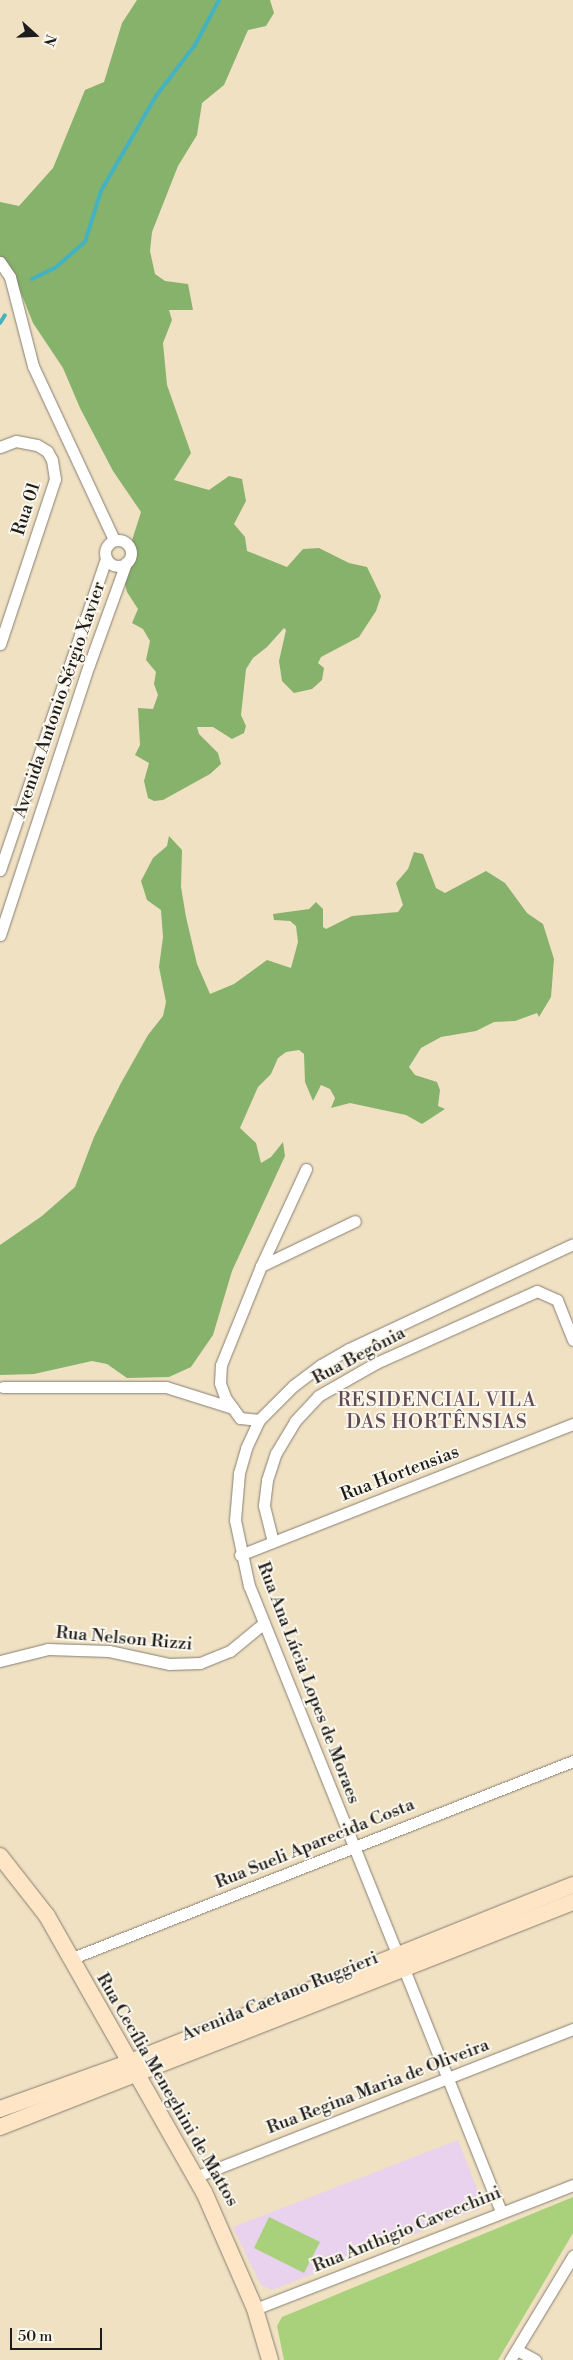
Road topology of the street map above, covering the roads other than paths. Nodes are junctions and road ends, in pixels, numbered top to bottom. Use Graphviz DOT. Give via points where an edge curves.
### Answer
graph roads {
  1 [pos="0,262"];
  2 [pos="0,447"];
  3 [pos="114,540"];
  4 [pos="106,559"];
  5 [pos="126,564"];
  6 [pos="0,644"];
  7 [pos="0,870"];
  8 [pos="0,935"];
  9 [pos="306,1169"];
  10 [pos="355,1221"];
  11 [pos="573,1244"];
  12 [pos="261,1266"];
  13 [pos="573,1340"];
  14 [pos="3,1387"];
  15 [pos="233,1408"];
  16 [pos="259,1420"];
  17 [pos="573,1424"];
  18 [pos="272,1542"];
  19 [pos="240,1555"];
  20 [pos="264,1623"];
  21 [pos="0,1661"];
  22 [pos="573,1760"];
  23 [pos="354,1847"];
  24 [pos="0,1856"];
  25 [pos="573,1886"];
  26 [pos="573,1902"];
  27 [pos="70,1959"];
  28 [pos="401,1962"];
  29 [pos="573,2029"];
  30 [pos="131,2069"];
  31 [pos="448,2080"];
  32 [pos="0,2109"];
  33 [pos="0,2127"];
  34 [pos="195,2177"];
  35 [pos="573,2185"];
  36 [pos="501,2212"];
  37 [pos="573,2256"];
  38 [pos="255,2309"];
  39 [pos="514,2355"];
  40 [pos="270,2360"];
  41 [pos="535,2360"];
  1 -- 3 [label="street" via="10,277 33,366"];
  2 -- 6 [label="street, Rua 01" via="16,441 37,445 46,451 54,469 53,489"];
  3 -- 4 [label="street" via="107,545"];
  3 -- 5 [label="street" via="124,540 130,548 131,556"];
  4 -- 5 [label="street" via="114,566"];
  4 -- 7 [label="street, Avenida Antonio Sérgio Xavier"];
  5 -- 8 [label="street, Avenida Antonio Sérgio Xavier" via="88,665"];
  9 -- 12 [label="street"];
  10 -- 12 [label="street"];
  11 -- 16 [label="street, Rua Ana Lúcia Lopes de Moraes" via="349,1349 293,1386"];
  12 -- 15 [label="street" via="221,1365 220,1383"];
  13 -- 18 [label="street, Rua Begônia" via="557,1300 537,1291 376,1363 318,1396 276,1453 267,1480 264,1505"];
  14 -- 15 [label="street" via="166,1387"];
  15 -- 16 [label="street" via="240,1418"];
  16 -- 19 [label="street, Rua Ana Lúcia Lopes de Moraes" via="246,1448 235,1498"];
  17 -- 18 [label="street, Rua Hortensias"];
  18 -- 19 [label="street, Rua Hortensias"];
  19 -- 20 [label="street, Rua Ana Lúcia Lopes de Moraes"];
  20 -- 21 [label="street, Rua Nelson Rizzi" via="230,1651 200,1663 169,1664 109,1651 48,1649"];
  20 -- 23 [label="street, Rua Ana Lúcia Lopes de Moraes"];
  22 -- 23 [label="street, Rua Sueli Aparecida Costa"];
  23 -- 27 [label="street, Rua Sueli Aparecida Costa"];
  23 -- 28 [label="street, Rua Ana Lúcia Lopes de Moraes"];
  24 -- 27 [label="main road, Rua Cecília Meneghini de Mattos" via="37,1900"];
  25 -- 28 [label="main road, Avenida Caetano Ruggieri"];
  26 -- 28 [label="main road, Avenida Caetano Ruggieri"];
  27 -- 30 [label="main road, Rua Cecília Meneghini de Mattos"];
  28 -- 30 [label="main road, Avenida Caetano Ruggieri"];
  28 -- 31 [label="street, Rua Ana Lúcia Lopes de Moraes"];
  29 -- 31 [label="street, Rua Regina Maria de Oliveira"];
  30 -- 32 [label="main road, Avenida Caetano Ruggieri"];
  30 -- 33 [label="main road, Avenida Caetano Ruggieri"];
  30 -- 34 [label="main road, Rua Cecília Meneghini de Mattos"];
  31 -- 34 [label="street, Rua Regina Maria de Oliveira"];
  31 -- 36 [label="street, Rua Ana Lúcia Lopes de Moraes"];
  34 -- 38 [label="main road, Rua Cecília Meneghini de Mattos" via="222,2230"];
  35 -- 36 [label="street, Rua Anthigio Cavecchini"];
  36 -- 38 [label="street, Rua Anthigio Cavecchini"];
  37 -- 39 [label="street"];
  38 -- 40 [label="main road, Rua Cecília Meneghini de Mattos"];
  39 -- 41 [label="street"];
}
